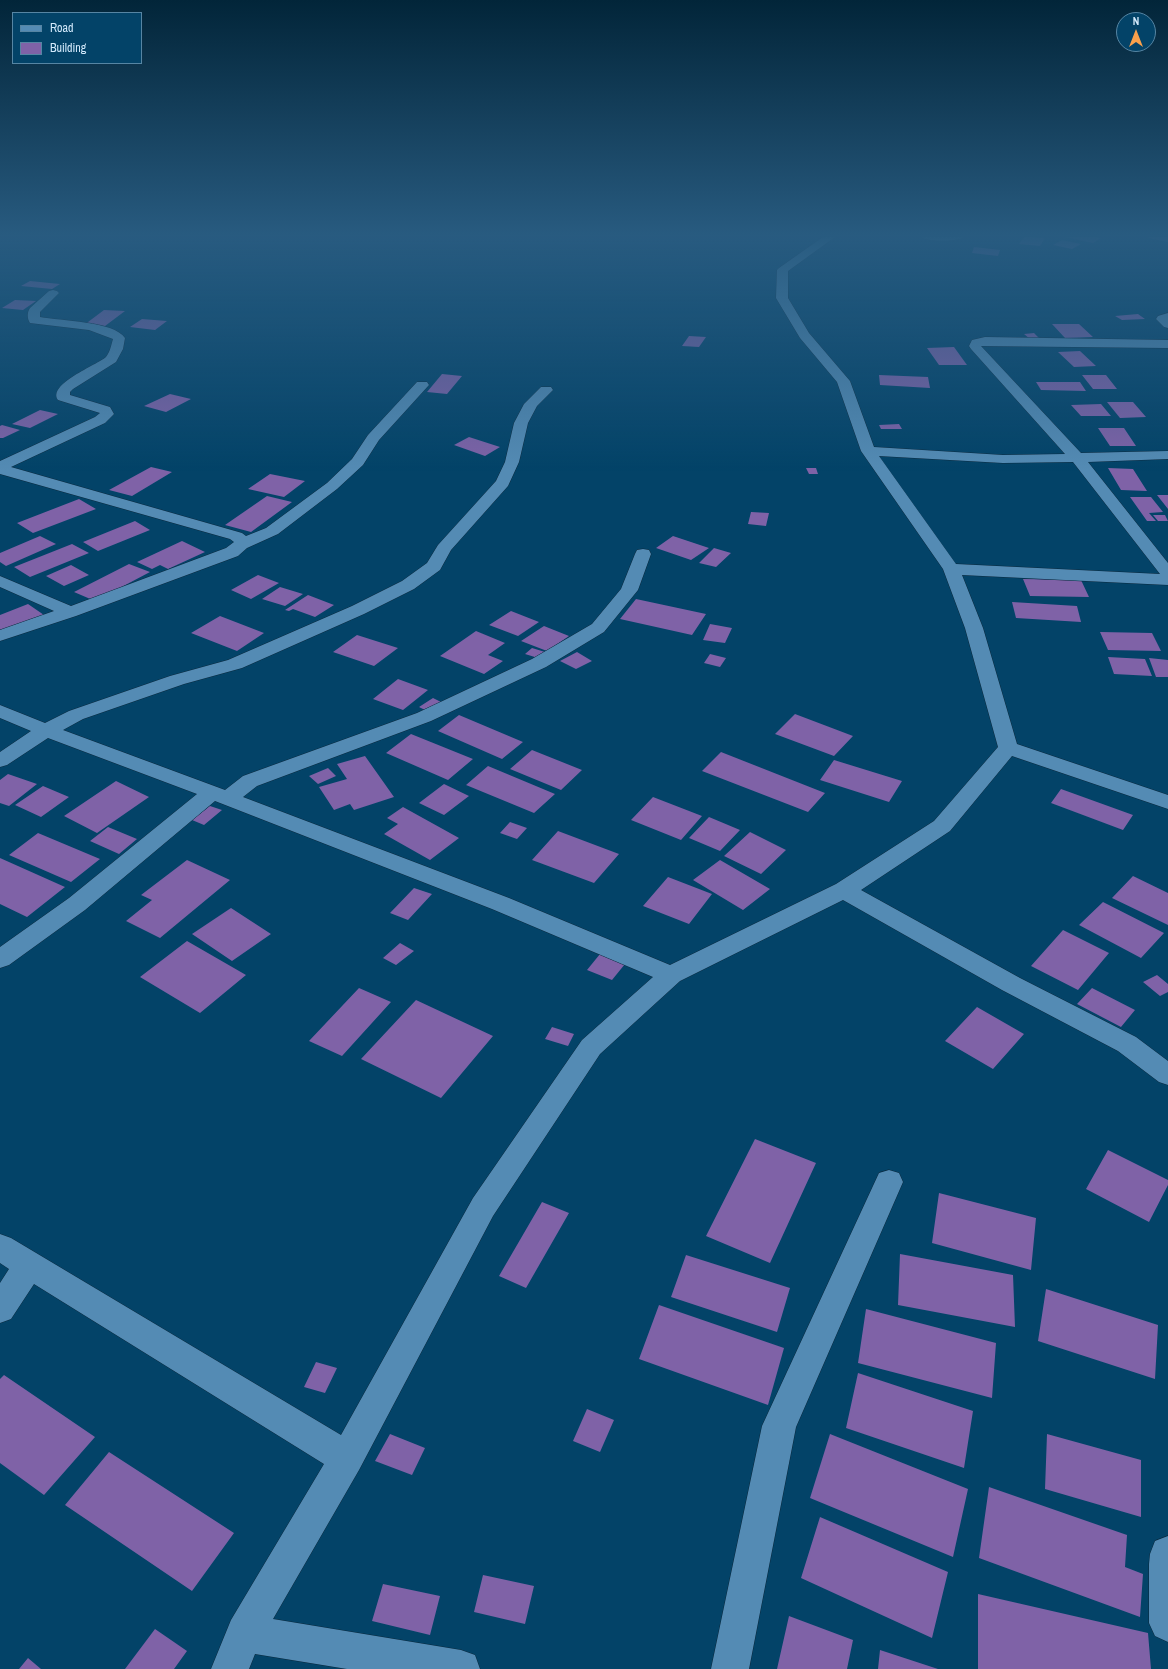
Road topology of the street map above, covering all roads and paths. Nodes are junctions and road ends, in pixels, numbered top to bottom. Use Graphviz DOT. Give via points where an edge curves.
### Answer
graph roads {
  1 [pos="34,315"];
  2 [pos="792,315"];
  3 [pos="1168,317"];
  4 [pos="1168,324"];
  5 [pos="1168,344"];
  6 [pos="422,385"];
  7 [pos="546,390"];
  8 [pos="868,451"];
  9 [pos="1168,455"];
  10 [pos="1077,458"];
  11 [pos="0,468"];
  12 [pos="241,546"];
  13 [pos="643,554"];
  14 [pos="951,569"];
  15 [pos="1168,574"];
  16 [pos="1168,580"];
  17 [pos="0,581"];
  18 [pos="70,612"];
  19 [pos="0,636"];
  20 [pos="0,711"];
  21 [pos="45,731"];
  22 [pos="1008,748"];
  23 [pos="0,761"];
  24 [pos="220,795"];
  25 [pos="1168,802"];
  26 [pos="844,890"];
  27 [pos="0,958"];
  28 [pos="671,974"];
  29 [pos="1168,1075"];
  30 [pos="889,1182"];
  31 [pos="0,1247"];
  32 [pos="29,1265"];
  33 [pos="0,1310"];
  34 [pos="348,1458"];
  35 [pos="1168,1554"];
  36 [pos="1168,1623"];
  37 [pos="244,1633"];
  38 [pos="230,1669"];
  39 [pos="461,1669"];
  40 [pos="730,1669"];
  1 -- 11 [label="street" via="34,320 98,329 111,332 119,338 117,349 111,359 68,386 63,392 63,397 105,410 107,414 100,420"];
  2 -- 8 [label="street" via="804,335 843,382"];
  3 -- 4 [label="street" via="1162,319"];
  5 -- 10 [label="street" via="985,341 976,343 975,346"];
  6 -- 12 [label="street" via="373,438 358,462 332,486 272,531"];
  7 -- 21 [label="street" via="531,404 521,423 512,462 503,484 444,548 434,566 408,586 235,664 177,680 76,715"];
  8 -- 10 [label="street" via="1003,459"];
  8 -- 14 [label="street"];
  9 -- 10 [label="street"];
  10 -- 15 [label="street"];
  11 -- 12 [label="street" via="236,536 242,541"];
  12 -- 18 [label="street" via="232,552"];
  13 -- 24 [label="street" via="629,590 598,628 539,663 424,717 250,781"];
  14 -- 16 [label="street"];
  14 -- 22 [label="street" via="974,628"];
  17 -- 18 [label="street"];
  18 -- 19 [label="street"];
  20 -- 21 [label="street"];
  21 -- 23 [label="street"];
  21 -- 24 [label="street"];
  22 -- 25 [label="street"];
  22 -- 26 [label="street" via="942,826"];
  24 -- 27 [label="street" via="77,904"];
  24 -- 28 [label="street" via="567,930"];
  26 -- 28 [label="street"];
  26 -- 29 [label="street" via="1011,984 1127,1044"];
  28 -- 34 [label="street" via="591,1047 483,1207"];
  30 -- 40 [label="street" via="779,1426"];
  31 -- 32 [label="street"];
  32 -- 33 [label="street"];
  32 -- 34 [label="street"];
  34 -- 37 [label="street"];
  35 -- 36 [label="street"];
  37 -- 38 [label="street"];
  37 -- 39 [label="street"];
}
